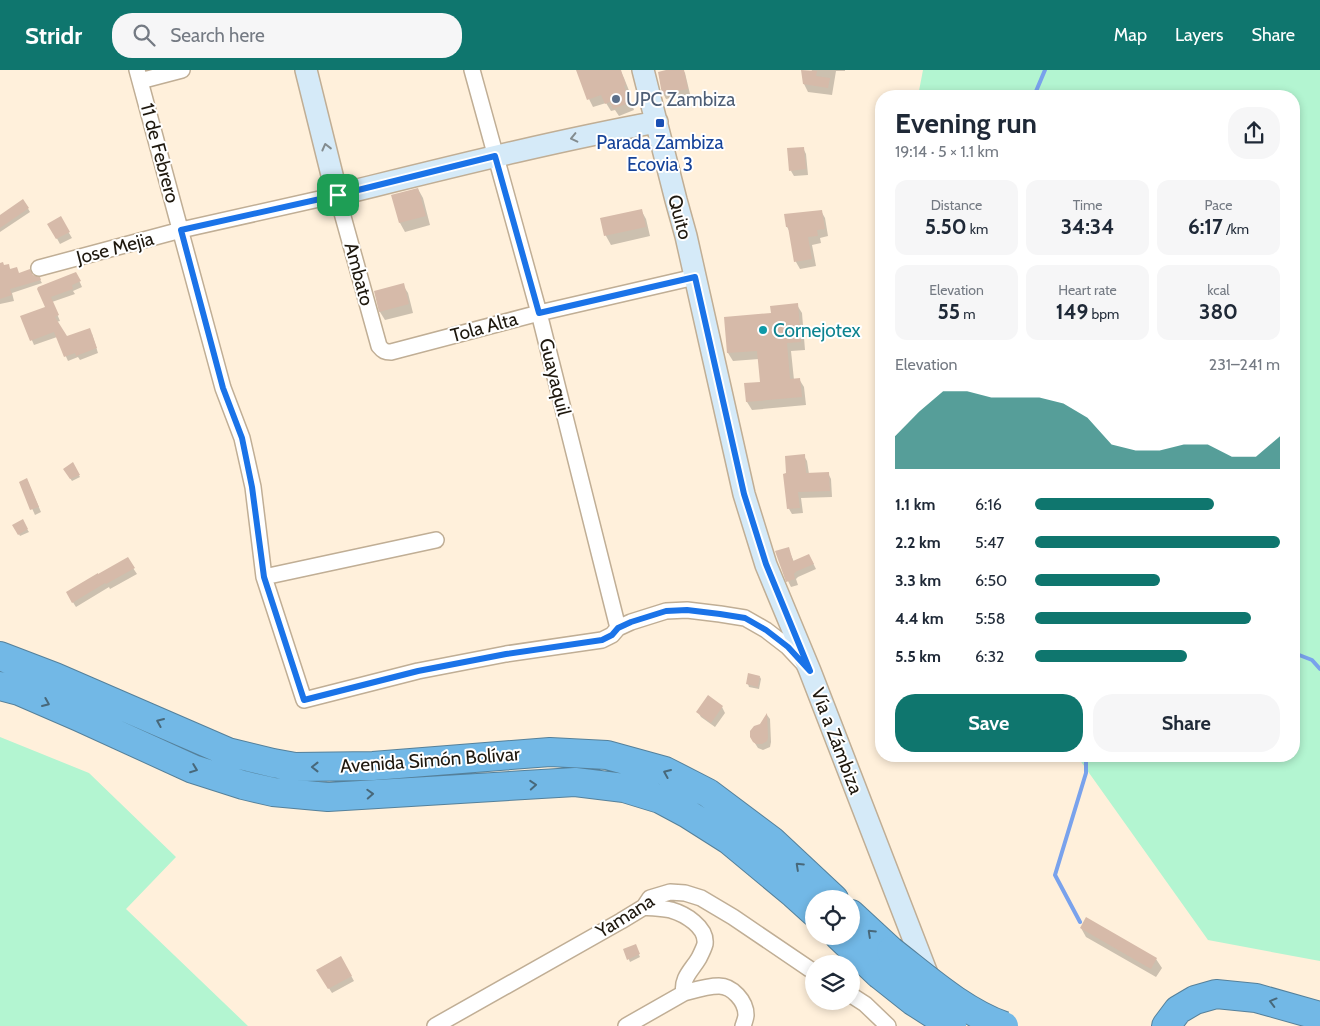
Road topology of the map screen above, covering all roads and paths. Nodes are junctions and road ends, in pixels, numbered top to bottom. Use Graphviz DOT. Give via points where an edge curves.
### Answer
graph roads {
  1 [pos="182,70"];
  2 [pos="306,70"];
  3 [pos="472,70"];
  4 [pos="643,70"];
  5 [pos="138,75"];
  6 [pos="657,122"];
  7 [pos="495,156"];
  8 [pos="338,195"];
  9 [pos="181,230"];
  10 [pos="39,268"];
  11 [pos="695,277"];
  12 [pos="539,313"];
  13 [pos="392,352"];
  14 [pos="436,540"];
  15 [pos="264,577"];
  16 [pos="618,628"];
  17 [pos="0,656"];
  18 [pos="810,671"];
  19 [pos="0,686"];
  20 [pos="824,890"];
  21 [pos="805,904"];
  22 [pos="644,907"];
  23 [pos="860,927"];
  24 [pos="854,945"];
  25 [pos="885,963"];
  26 [pos="805,966"];
  27 [pos="684,993"];
  28 [pos="860,1000"];
  29 [pos="1320,1016"];
  30 [pos="435,1026"];
  31 [pos="626,1026"];
  32 [pos="743,1026"];
  33 [pos="888,1026"];
  34 [pos="947,1026"];
  35 [pos="952,1026"];
  36 [pos="1004,1026"];
  37 [pos="1166,1026"];
  1 -- 5 [label="street"];
  8 -- 2 [label="street, Ambato, one-way"];
  3 -- 7 [label="street, Guayaquil"];
  4 -- 6 [label="street, Quito"];
  5 -- 9 [label="street, 11 de Febrero"];
  6 -- 7 [label="street, one-way"];
  6 -- 11 [label="street, Quito"];
  7 -- 8 [label="street"];
  7 -- 12 [label="street, Guayaquil"];
  8 -- 9 [label="street, Jose Mejia"];
  8 -- 13 [label="street, Ambato" via="378,346"];
  9 -- 10 [label="street, Jose Mejia"];
  9 -- 15 [label="street, 11 de Febrero" via="223,388 242,438"];
  11 -- 12 [label="street, Tola Alta"];
  11 -- 18 [label="street, Vía a Zámbiza" via="744,494 766,564"];
  12 -- 13 [label="street, Tola Alta"];
  12 -- 16 [label="street, Guayaquil"];
  14 -- 15 [label="street"];
  15 -- 16 [label="street, 11 de Febrero" via="304,700 418,671 602,640"];
  16 -- 18 [label="street" via="666,611 687,610 745,618 788,647"];
  20 -- 17 [label="highway, Avenida Simón Bolívar, one-way" via="772,841 708,793 665,771 607,755 550,752 373,766 295,767 228,752"];
  18 -- 34 [label="street, Vía a Zámbiza"];
  19 -- 21 [label="highway, Avenida Simón Bolívar, one-way" via="62,709 193,769 273,792 328,797 575,782 624,788 660,800 729,840"];
  22 -- 26 [label="street, Yamana" via="650,898 670,892 701,898"];
  22 -- 27 [label="street" via="672,910 697,924 704,937 705,945 684,980"];
  22 -- 30 [label="street, Yamana"];
  25 -- 23 [label="highway, one-way"];
  24 -- 25 [label="highway"];
  25 -- 35 [label="highway, bridge" via="913,1001"];
  25 -- 36 [label="highway, bridge"];
  27 -- 31 [label="street"];
  27 -- 32 [label="street" via="721,986 736,993 746,1014"];
  28 -- 33 [label="street"];
  29 -- 37 [label="highway, one-way" via="1256,998 1216,994 1195,1000 1178,1010"];
}
